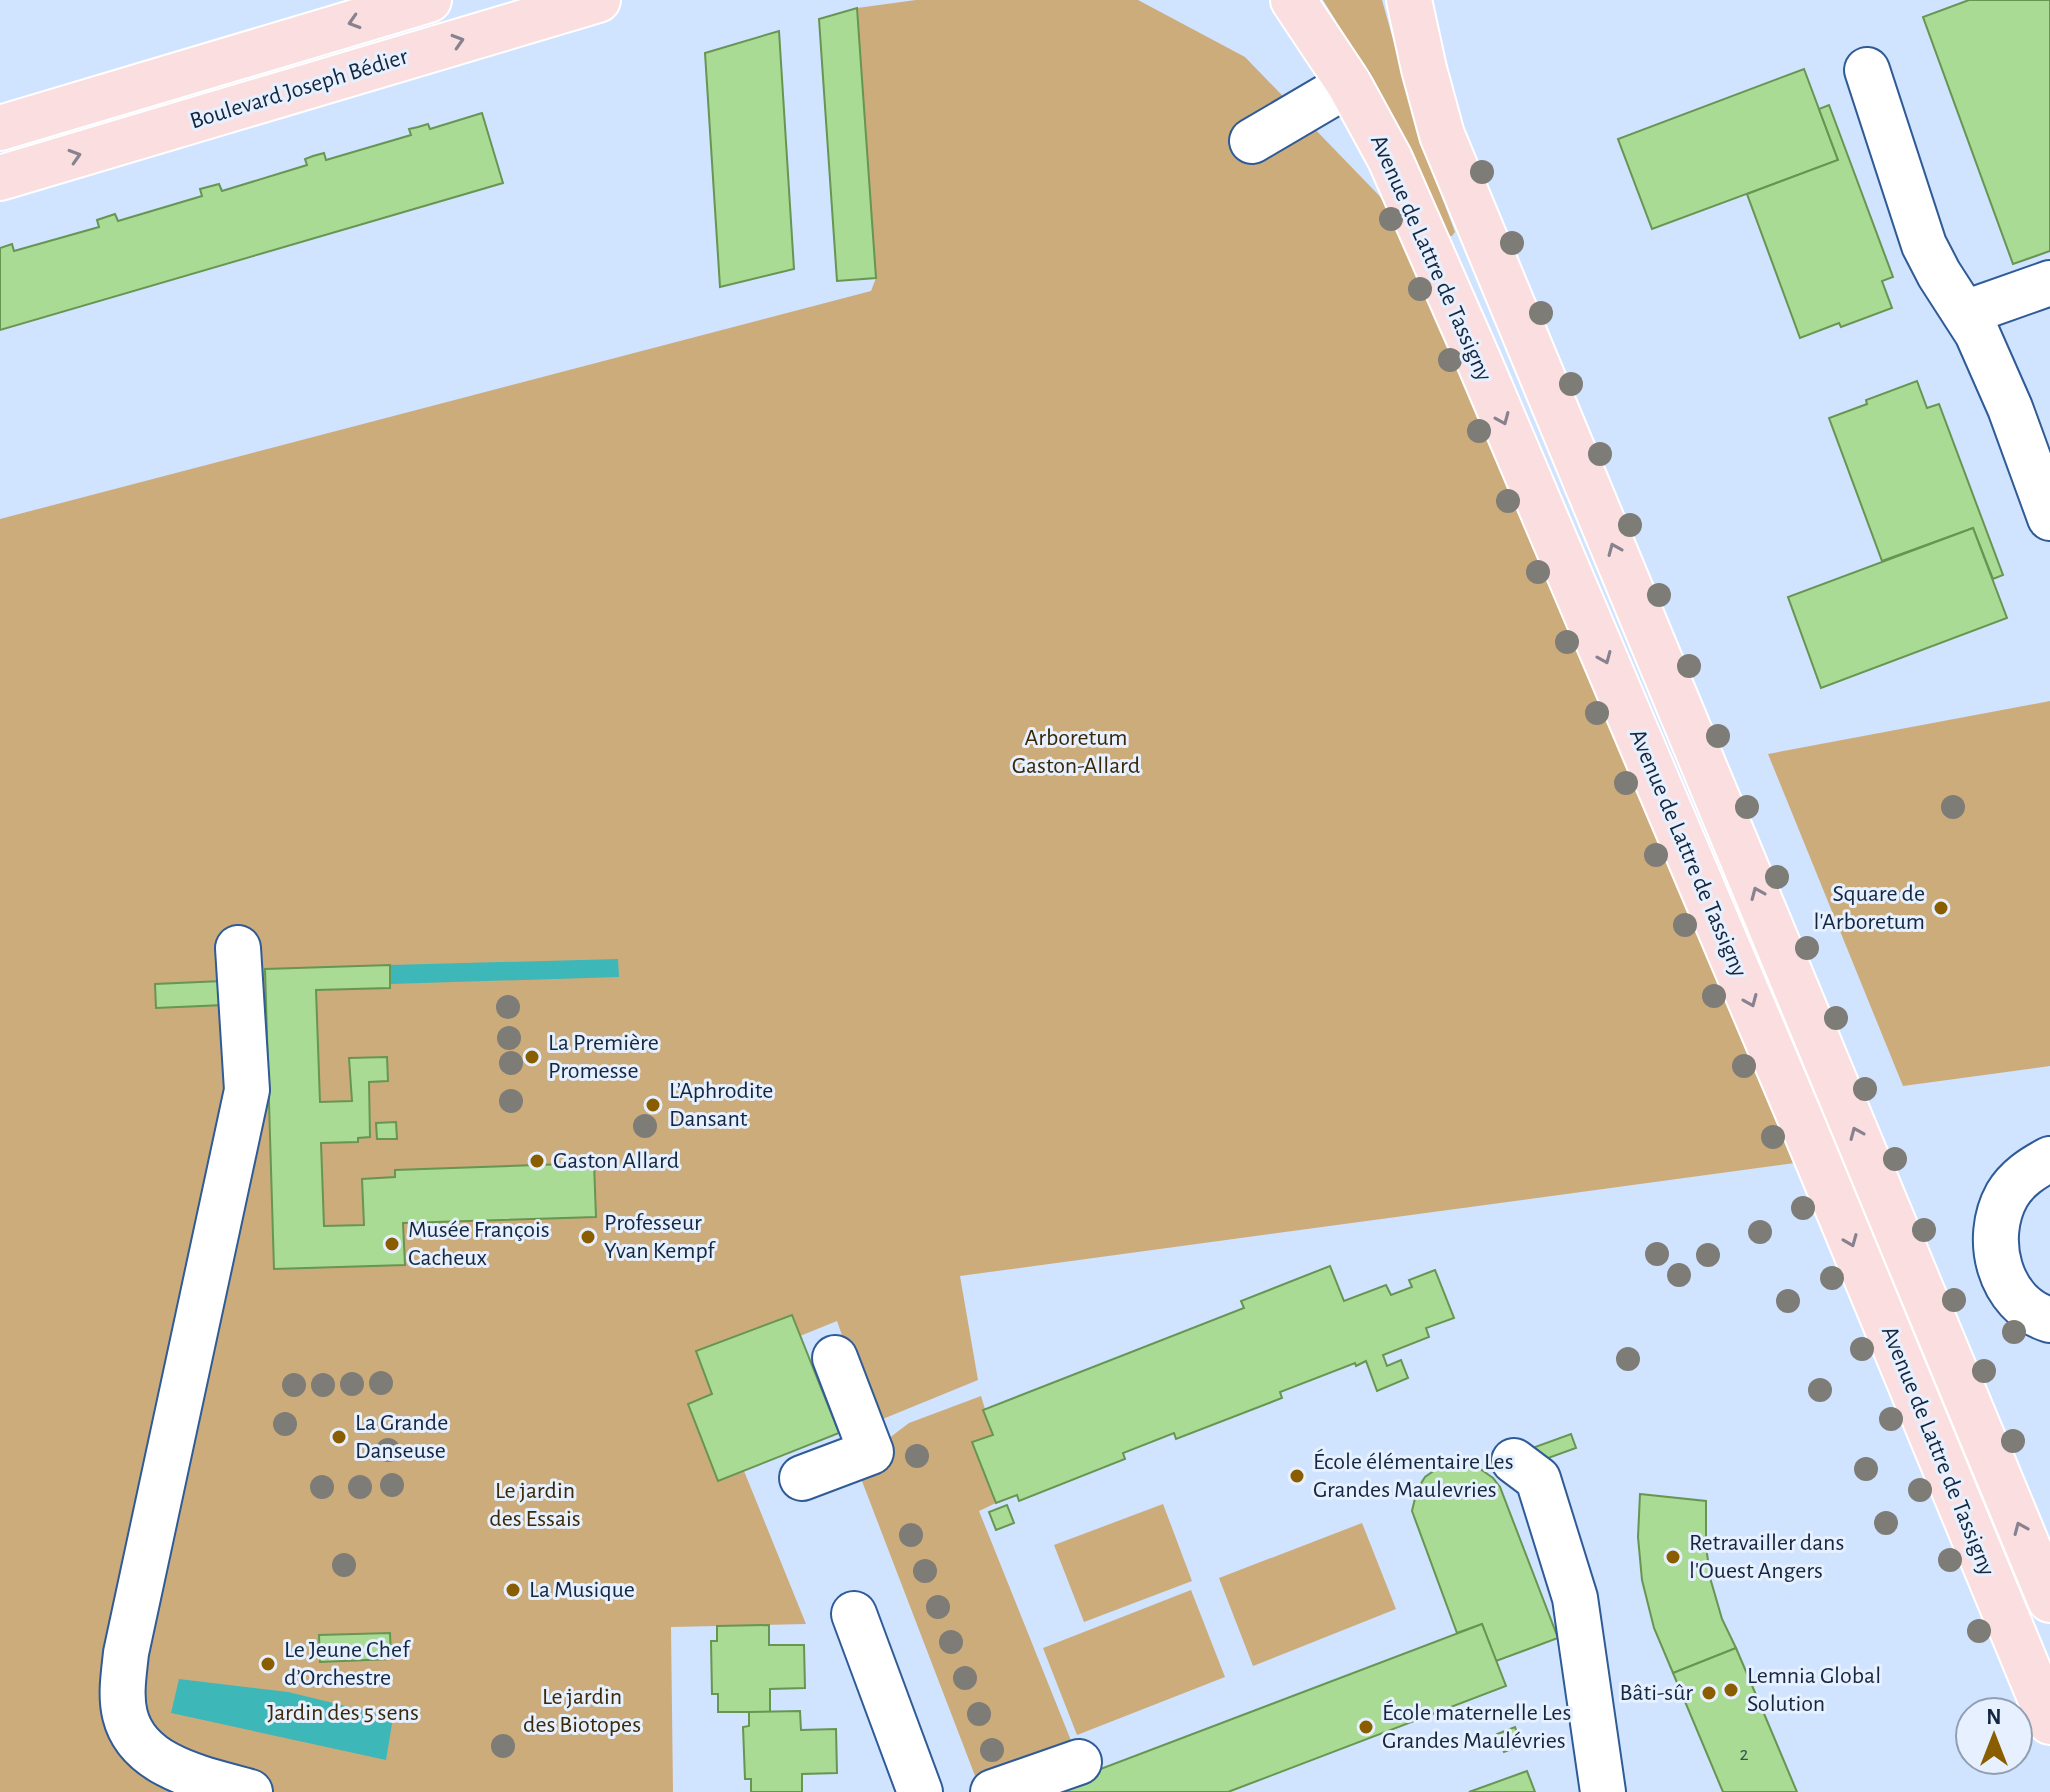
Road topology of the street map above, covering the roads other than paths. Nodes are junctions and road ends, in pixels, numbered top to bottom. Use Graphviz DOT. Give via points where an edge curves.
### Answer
graph roads {
  1 [pos="429,0"];
  2 [pos="598,0"];
  3 [pos="1293,0"];
  4 [pos="1409,0"];
  5 [pos="1867,70"];
  6 [pos="1349,84"];
  7 [pos="0,128"];
  8 [pos="1252,141"];
  9 [pos="0,178"];
  10 [pos="2050,283"];
  11 [pos="1965,313"];
  12 [pos="2050,518"];
  13 [pos="238,948"];
  14 [pos="2050,1159"];
  15 [pos="2050,1320"];
  16 [pos="835,1358"];
  17 [pos="1514,1461"];
  18 [pos="802,1478"];
  19 [pos="2050,1600"];
  20 [pos="854,1614"];
  21 [pos="2050,1722"];
  22 [pos="1079,1762"];
  23 [pos="250,1792"];
  24 [pos="920,1792"];
  25 [pos="993,1792"];
  26 [pos="1603,1792"];
  1 -- 7 [label="main road, Boulevard Joseph Bédier, one-way"];
  9 -- 2 [label="main road, Boulevard Joseph Bédier, one-way"];
  3 -- 6 [label="main road, Avenue de Lattre de Tassigny"];
  19 -- 4 [label="main road, Avenue de Lattre de Tassigny, one-way" via="1442,135"];
  5 -- 11 [label="street" via="1924,245"];
  6 -- 8 [label="street"];
  6 -- 21 [label="main road, Avenue de Lattre de Tassigny, one-way" via="1390,159 1478,359"];
  10 -- 11 [label="street"];
  11 -- 12 [label="street" via="2010,408"];
  13 -- 23 [label="street" via="247,1090 129,1638 122,1694 125,1717 149,1752 182,1773"];
  14 -- 15 [label="street" via="2028,1171 2008,1192 1997,1219 1995,1248 2002,1275 2018,1299"];
  16 -- 18 [label="street" via="871,1452"];
  17 -- 26 [label="street" via="1538,1479 1575,1598"];
  20 -- 24 [label="street"];
  22 -- 25 [label="street"];
}
